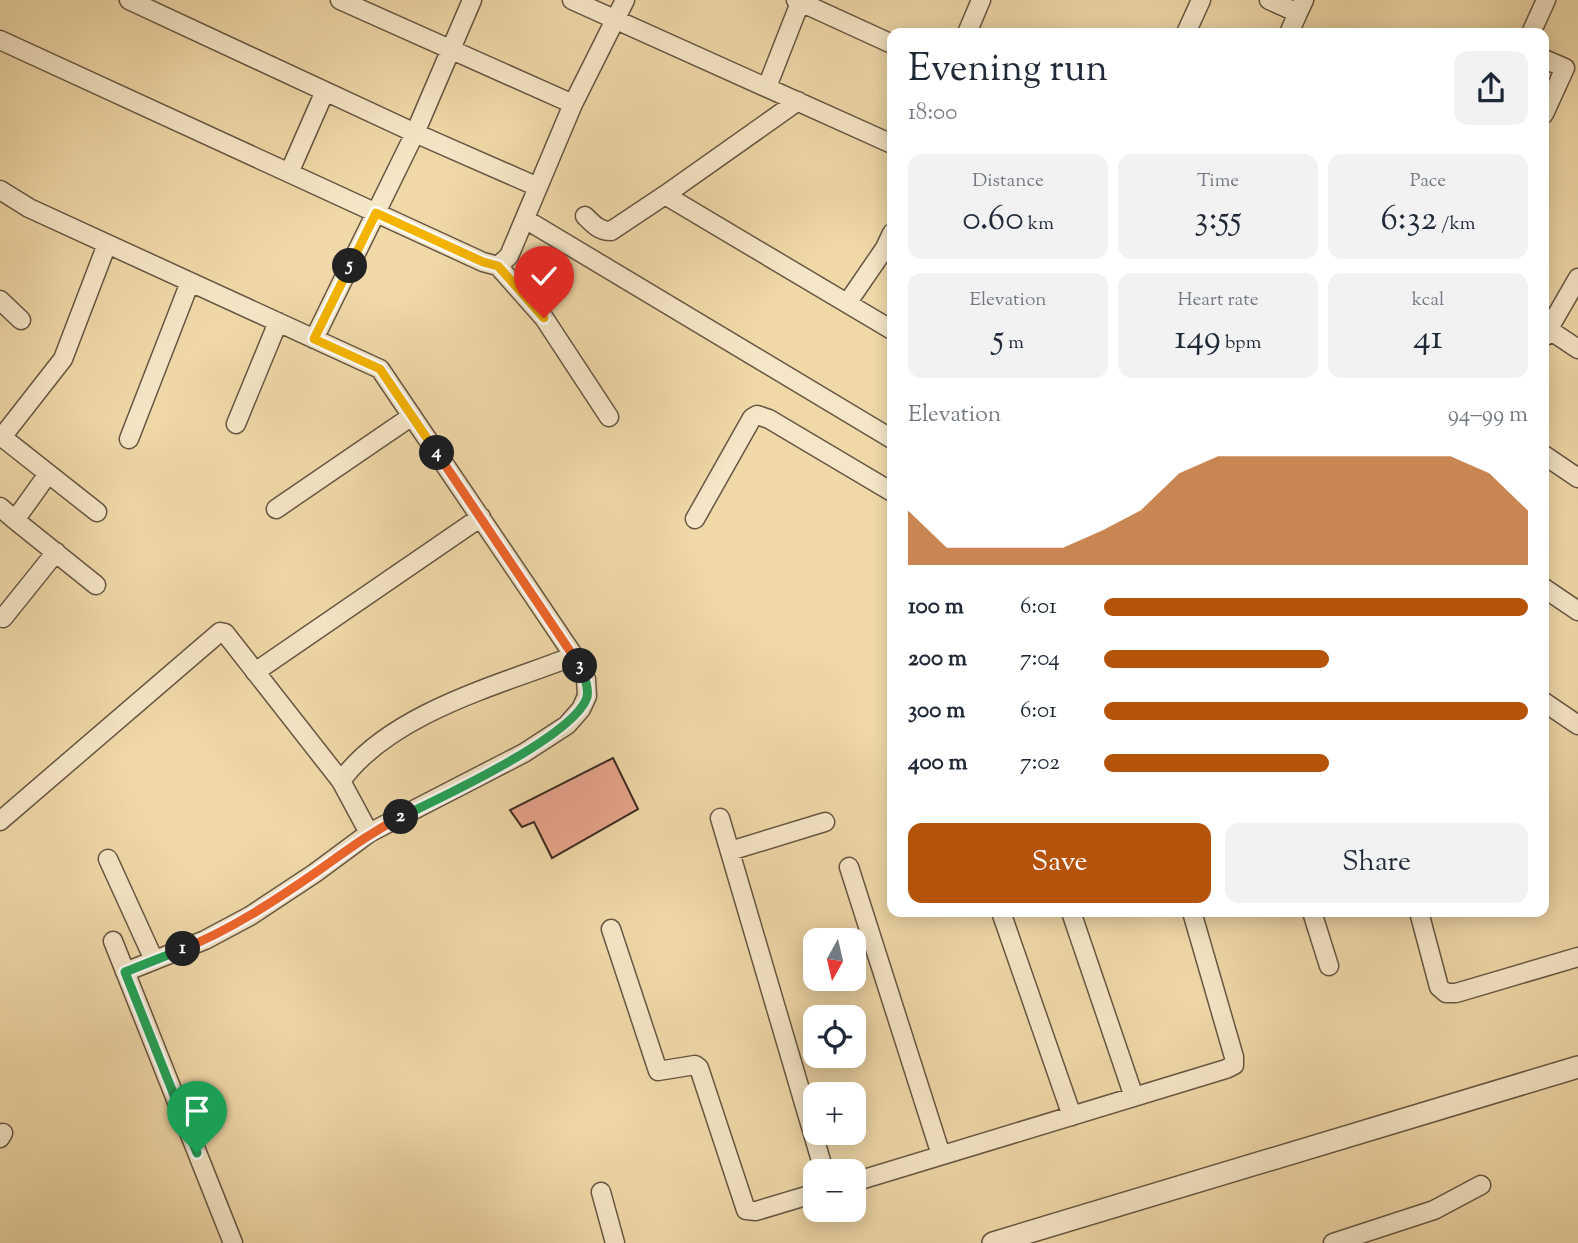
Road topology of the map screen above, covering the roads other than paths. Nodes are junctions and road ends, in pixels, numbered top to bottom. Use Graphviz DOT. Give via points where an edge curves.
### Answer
graph roads {
  1 [pos="129,0"];
  2 [pos="340,0"];
  3 [pos="472,0"];
  4 [pos="572,0"];
  5 [pos="625,0"];
  6 [pos="981,0"];
  7 [pos="1201,0"];
  8 [pos="1269,0"];
  9 [pos="1546,0"];
  10 [pos="799,1"];
  11 [pos="1301,7"];
  12 [pos="616,19"];
  13 [pos="969,28"];
  14 [pos="1188,28"];
  15 [pos="1291,28"];
  16 [pos="1533,28"];
  17 [pos="0,40"];
  18 [pos="887,42"];
  19 [pos="452,50"];
  20 [pos="1549,61"];
  21 [pos="1571,71"];
  22 [pos="767,87"];
  23 [pos="325,91"];
  24 [pos="798,101"];
  25 [pos="573,104"];
  26 [pos="1549,106"];
  27 [pos="415,133"];
  28 [pos="887,142"];
  29 [pos="289,173"];
  30 [pos="538,187"];
  31 [pos="0,190"];
  32 [pos="666,195"];
  33 [pos="376,213"];
  34 [pos="585,216"];
  35 [pos="525,219"];
  36 [pos="107,244"];
  37 [pos="887,244"];
  38 [pos="498,266"];
  39 [pos="1578,278"];
  40 [pos="190,282"];
  41 [pos="848,302"];
  42 [pos="2,306"];
  43 [pos="21,320"];
  44 [pos="278,322"];
  45 [pos="887,327"];
  46 [pos="1549,328"];
  47 [pos="1549,334"];
  48 [pos="314,339"];
  49 [pos="1578,349"];
  50 [pos="412,416"];
  51 [pos="609,417"];
  52 [pos="236,425"];
  53 [pos="887,436"];
  54 [pos="1,437"];
  55 [pos="129,439"];
  56 [pos="1549,458"];
  57 [pos="48,474"];
  58 [pos="1578,478"];
  59 [pos="887,489"];
  60 [pos="0,507"];
  61 [pos="276,509"];
  62 [pos="97,512"];
  63 [pos="481,517"];
  64 [pos="695,519"];
  65 [pos="15,520"];
  66 [pos="56,552"];
  67 [pos="96,585"];
  68 [pos="1549,591"];
  69 [pos="1578,611"];
  70 [pos="1,619"];
  71 [pos="574,656"];
  72 [pos="255,672"];
  73 [pos="1549,705"];
  74 [pos="1578,725"];
  75 [pos="341,781"];
  76 [pos="720,818"];
  77 [pos="0,821"];
  78 [pos="825,822"];
  79 [pos="369,833"];
  80 [pos="730,851"];
  81 [pos="108,859"];
  82 [pos="849,867"];
  83 [pos="1003,917"];
  84 [pos="1072,917"];
  85 [pos="1193,917"];
  86 [pos="1314,917"];
  87 [pos="1420,917"];
  88 [pos="611,929"];
  89 [pos="113,941"];
  90 [pos="1578,957"];
  91 [pos="154,960"];
  92 [pos="1329,967"];
  93 [pos="125,972"];
  94 [pos="1578,1067"];
  95 [pos="1134,1097"];
  96 [pos="1072,1116"];
  97 [pos="941,1155"];
  98 [pos="820,1159"];
  99 [pos="866,1178"];
  100 [pos="1481,1185"];
  101 [pos="601,1192"];
  102 [pos="803,1197"];
  103 [pos="233,1243"];
  104 [pos="615,1243"];
  105 [pos="993,1243"];
  106 [pos="1333,1243"];
  1 -- 23 [label="street"];
  2 -- 19 [label="street"];
  3 -- 19 [label="street"];
  4 -- 12 [label="street"];
  5 -- 12 [label="street"];
  6 -- 13 [label="street"];
  7 -- 14 [label="street"];
  8 -- 11 [label="street"];
  9 -- 16 [label="street"];
  10 -- 18 [label="street"];
  10 -- 22 [label="street"];
  11 -- 15 [label="street"];
  12 -- 22 [label="street"];
  12 -- 25 [label="street"];
  17 -- 29 [label="street"];
  19 -- 25 [label="street"];
  19 -- 27 [label="street"];
  20 -- 21 [label="street"];
  21 -- 26 [label="street"];
  22 -- 24 [label="street"];
  23 -- 27 [label="street"];
  23 -- 29 [label="street"];
  24 -- 28 [label="street"];
  24 -- 32 [label="street"];
  25 -- 30 [label="street"];
  27 -- 30 [label="street"];
  27 -- 33 [label="street"];
  29 -- 33 [label="street"];
  30 -- 35 [label="street"];
  31 -- 36 [label="street"];
  32 -- 34 [label="street" via="611,231 603,231"];
  32 -- 41 [label="street"];
  33 -- 38 [label="street"];
  33 -- 48 [label="street"];
  35 -- 38 [label="street" via="509,256"];
  35 -- 53 [label="street"];
  36 -- 40 [label="street"];
  36 -- 54 [label="street" via="63,359"];
  37 -- 41 [label="street"];
  38 -- 51 [label="street" via="544,318"];
  39 -- 46 [label="street"];
  40 -- 44 [label="street"];
  40 -- 55 [label="street"];
  41 -- 45 [label="street"];
  42 -- 43 [label="street"];
  44 -- 48 [label="street"];
  44 -- 52 [label="street"];
  47 -- 49 [label="street"];
  48 -- 50 [label="street" via="380,369"];
  50 -- 61 [label="street"];
  50 -- 63 [label="street"];
  54 -- 57 [label="street"];
  56 -- 58 [label="street"];
  57 -- 62 [label="street"];
  57 -- 65 [label="street"];
  59 -- 64 [label="street" via="757,415"];
  60 -- 65 [label="street"];
  63 -- 71 [label="street"];
  63 -- 72 [label="street"];
  65 -- 66 [label="street"];
  66 -- 67 [label="street"];
  66 -- 70 [label="street"];
  68 -- 69 [label="street"];
  71 -- 75 [label="street" via="426,714 362,755"];
  71 -- 79 [label="street" via="586,679 587,696 567,725 524,753"];
  72 -- 75 [label="street"];
  72 -- 77 [label="street" via="220,632"];
  73 -- 74 [label="street"];
  75 -- 79 [label="street"];
  76 -- 80 [label="street"];
  78 -- 80 [label="street"];
  79 -- 91 [label="street" via="250,916"];
  80 -- 98 [label="street"];
  81 -- 91 [label="street"];
  82 -- 97 [label="street"];
  83 -- 96 [label="street"];
  84 -- 95 [label="street"];
  85 -- 95 [label="street" via="1234,1065"];
  86 -- 92 [label="street"];
  87 -- 90 [label="street" via="1439,987 1446,993"];
  88 -- 102 [label="street" via="657,1070 699,1068 746,1210"];
  89 -- 93 [label="street"];
  91 -- 93 [label="street"];
  93 -- 103 [label="street"];
  94 -- 105 [label="street"];
  95 -- 96 [label="street"];
  96 -- 97 [label="street"];
  97 -- 99 [label="street"];
  100 -- 106 [label="street" via="1434,1210"];
  101 -- 104 [label="street"];
}
